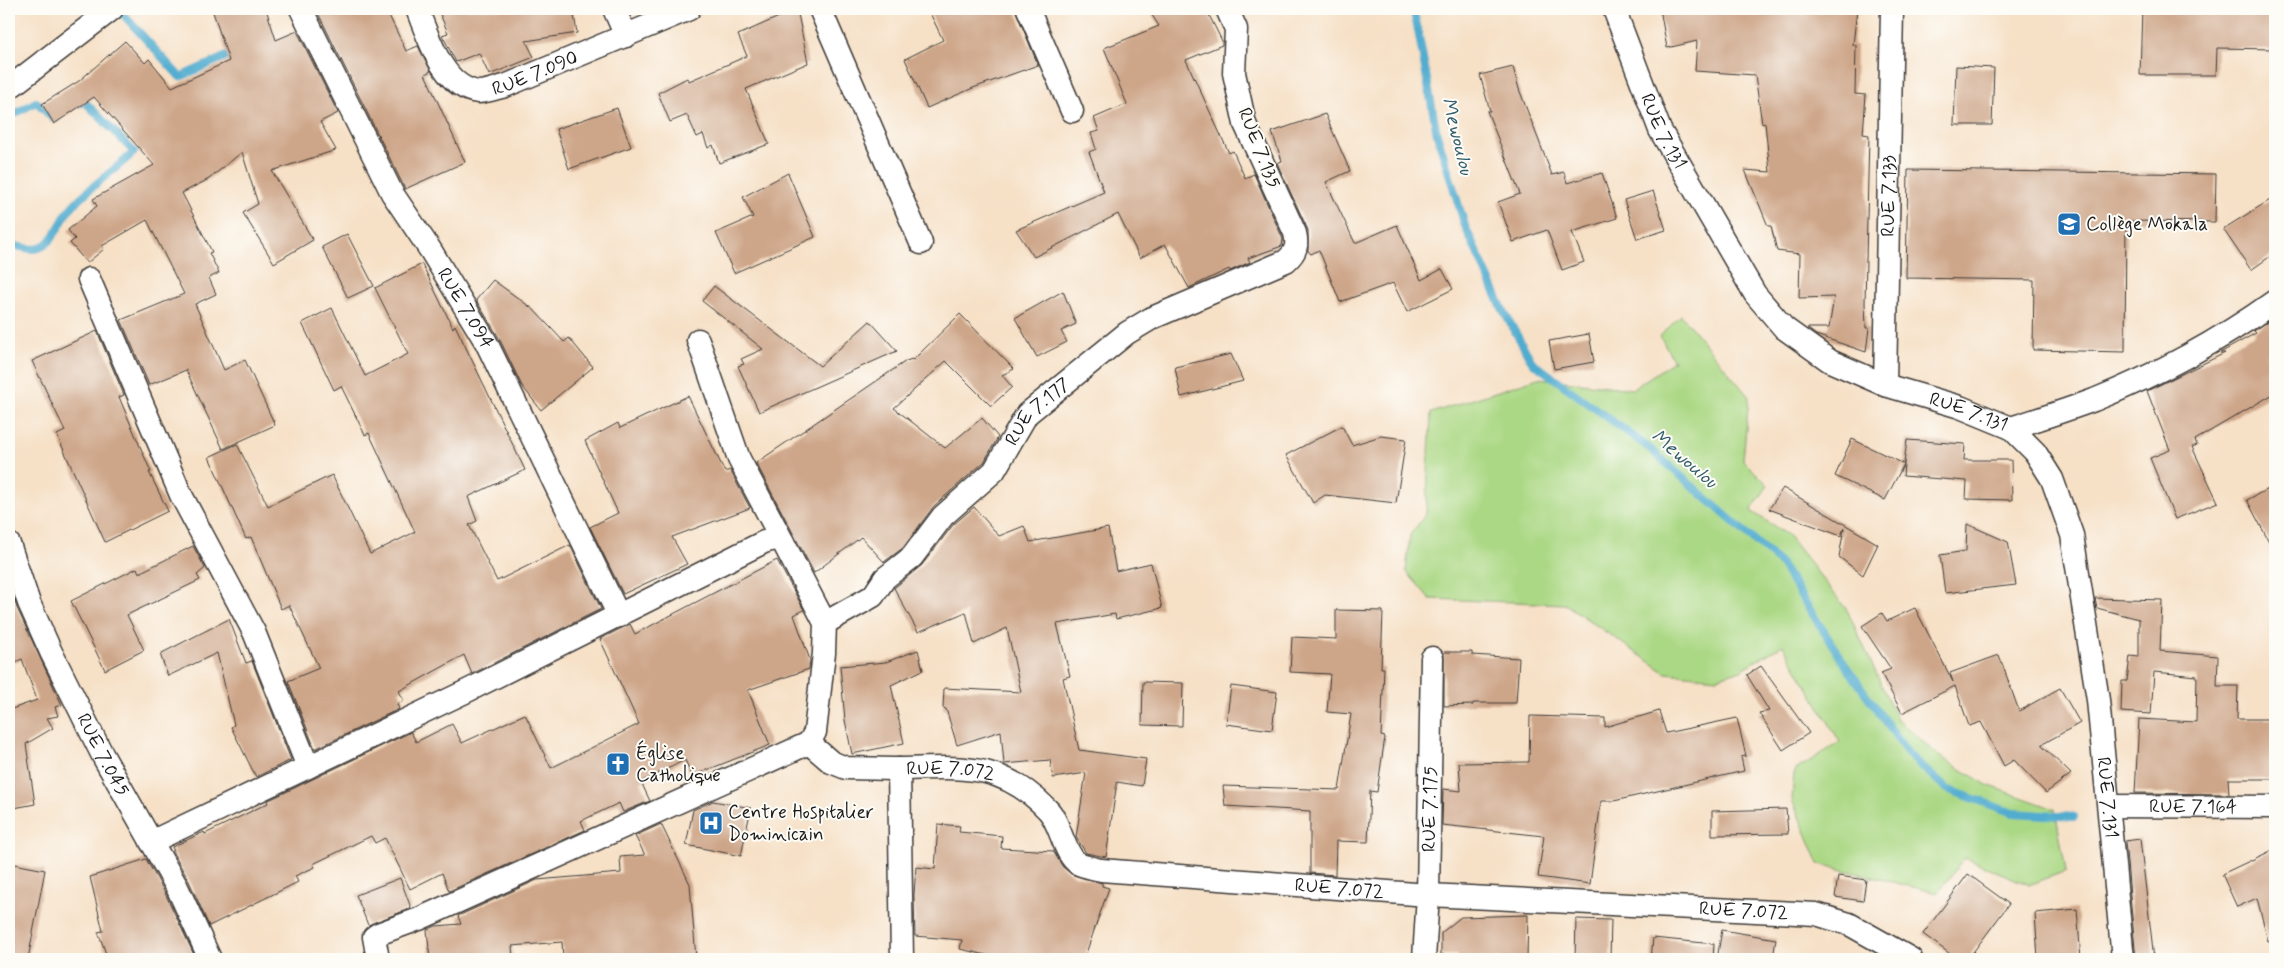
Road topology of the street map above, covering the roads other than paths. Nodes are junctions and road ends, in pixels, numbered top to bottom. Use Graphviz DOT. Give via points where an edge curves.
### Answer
graph roads {
  1 [pos="112,9"];
  2 [pos="301,9"];
  3 [pos="417,9"];
  4 [pos="614,9"];
  5 [pos="689,9"];
  6 [pos="820,9"];
  7 [pos="1028,9"];
  8 [pos="1227,9"];
  9 [pos="1614,9"];
  10 [pos="1892,9"];
  11 [pos="626,36"];
  12 [pos="9,88"];
  13 [pos="1072,111"];
  14 [pos="921,243"];
  15 [pos="1293,255"];
  16 [pos="89,280"];
  17 [pos="2275,301"];
  18 [pos="698,340"];
  19 [pos="1885,385"];
  20 [pos="2011,428"];
  21 [pos="783,542"];
  22 [pos="9,544"];
  23 [pos="619,616"];
  24 [pos="824,623"];
  25 [pos="1432,658"];
  26 [pos="810,743"];
  27 [pos="308,766"];
  28 [pos="898,769"];
  29 [pos="2109,806"];
  30 [pos="2275,807"];
  31 [pos="150,842"];
  32 [pos="1428,895"];
  33 [pos="210,959"];
  34 [pos="378,959"];
  35 [pos="902,959"];
  36 [pos="1424,959"];
  37 [pos="1911,959"];
  38 [pos="2123,959"];
  1 -- 12 [label="street"];
  2 -- 23 [label="street, RUE 7.094" via="392,193 486,342"];
  3 -- 11 [label="street, RUE 7.090" via="436,56 448,74 478,92 505,86"];
  4 -- 11 [label="street"];
  5 -- 11 [label="street, RUE 7.090"];
  6 -- 14 [label="street"];
  7 -- 13 [label="street"];
  8 -- 15 [label="street, RUE 7.135" via="1236,29 1234,73 1245,124 1295,233 1298,244"];
  9 -- 19 [label="street, RUE 7.131" via="1660,130 1755,294 1784,328 1830,361"];
  10 -- 19 [label="street, RUE 7.133"];
  15 -- 24 [label="street, RUE 7.177" via="1127,332 1027,414 994,471 943,516 912,558 885,578 873,596"];
  16 -- 27 [label="street" via="181,495 254,632"];
  17 -- 20 [label="street" via="2234,330 2136,382"];
  18 -- 21 [label="street" via="739,458"];
  19 -- 20 [label="street, RUE 7.131" via="1960,407"];
  20 -- 29 [label="street, RUE 7.131" via="2035,452 2052,479 2072,536 2098,700"];
  21 -- 23 [label="street" via="775,539 764,542"];
  21 -- 24 [label="street"];
  22 -- 31 [label="street, RUE 7.045" via="51,652"];
  23 -- 27 [label="street"];
  24 -- 26 [label="street" via="815,732"];
  25 -- 32 [label="street, RUE 7.175"];
  26 -- 28 [label="street, RUE 7.072" via="831,762 846,768"];
  26 -- 34 [label="street" via="419,919 378,934 374,937"];
  27 -- 31 [label="street"];
  28 -- 32 [label="street, RUE 7.072" via="958,767 993,773 1021,785 1049,810 1071,858 1079,864 1101,870"];
  28 -- 35 [label="street"];
  29 -- 30 [label="street, RUE 7.164"];
  29 -- 38 [label="street, RUE 7.131"];
  31 -- 33 [label="street, RUE 7.045" via="177,888"];
  32 -- 36 [label="street, RUE 7.175"];
  32 -- 37 [label="street, RUE 7.072" via="1816,914 1849,924"];
}
